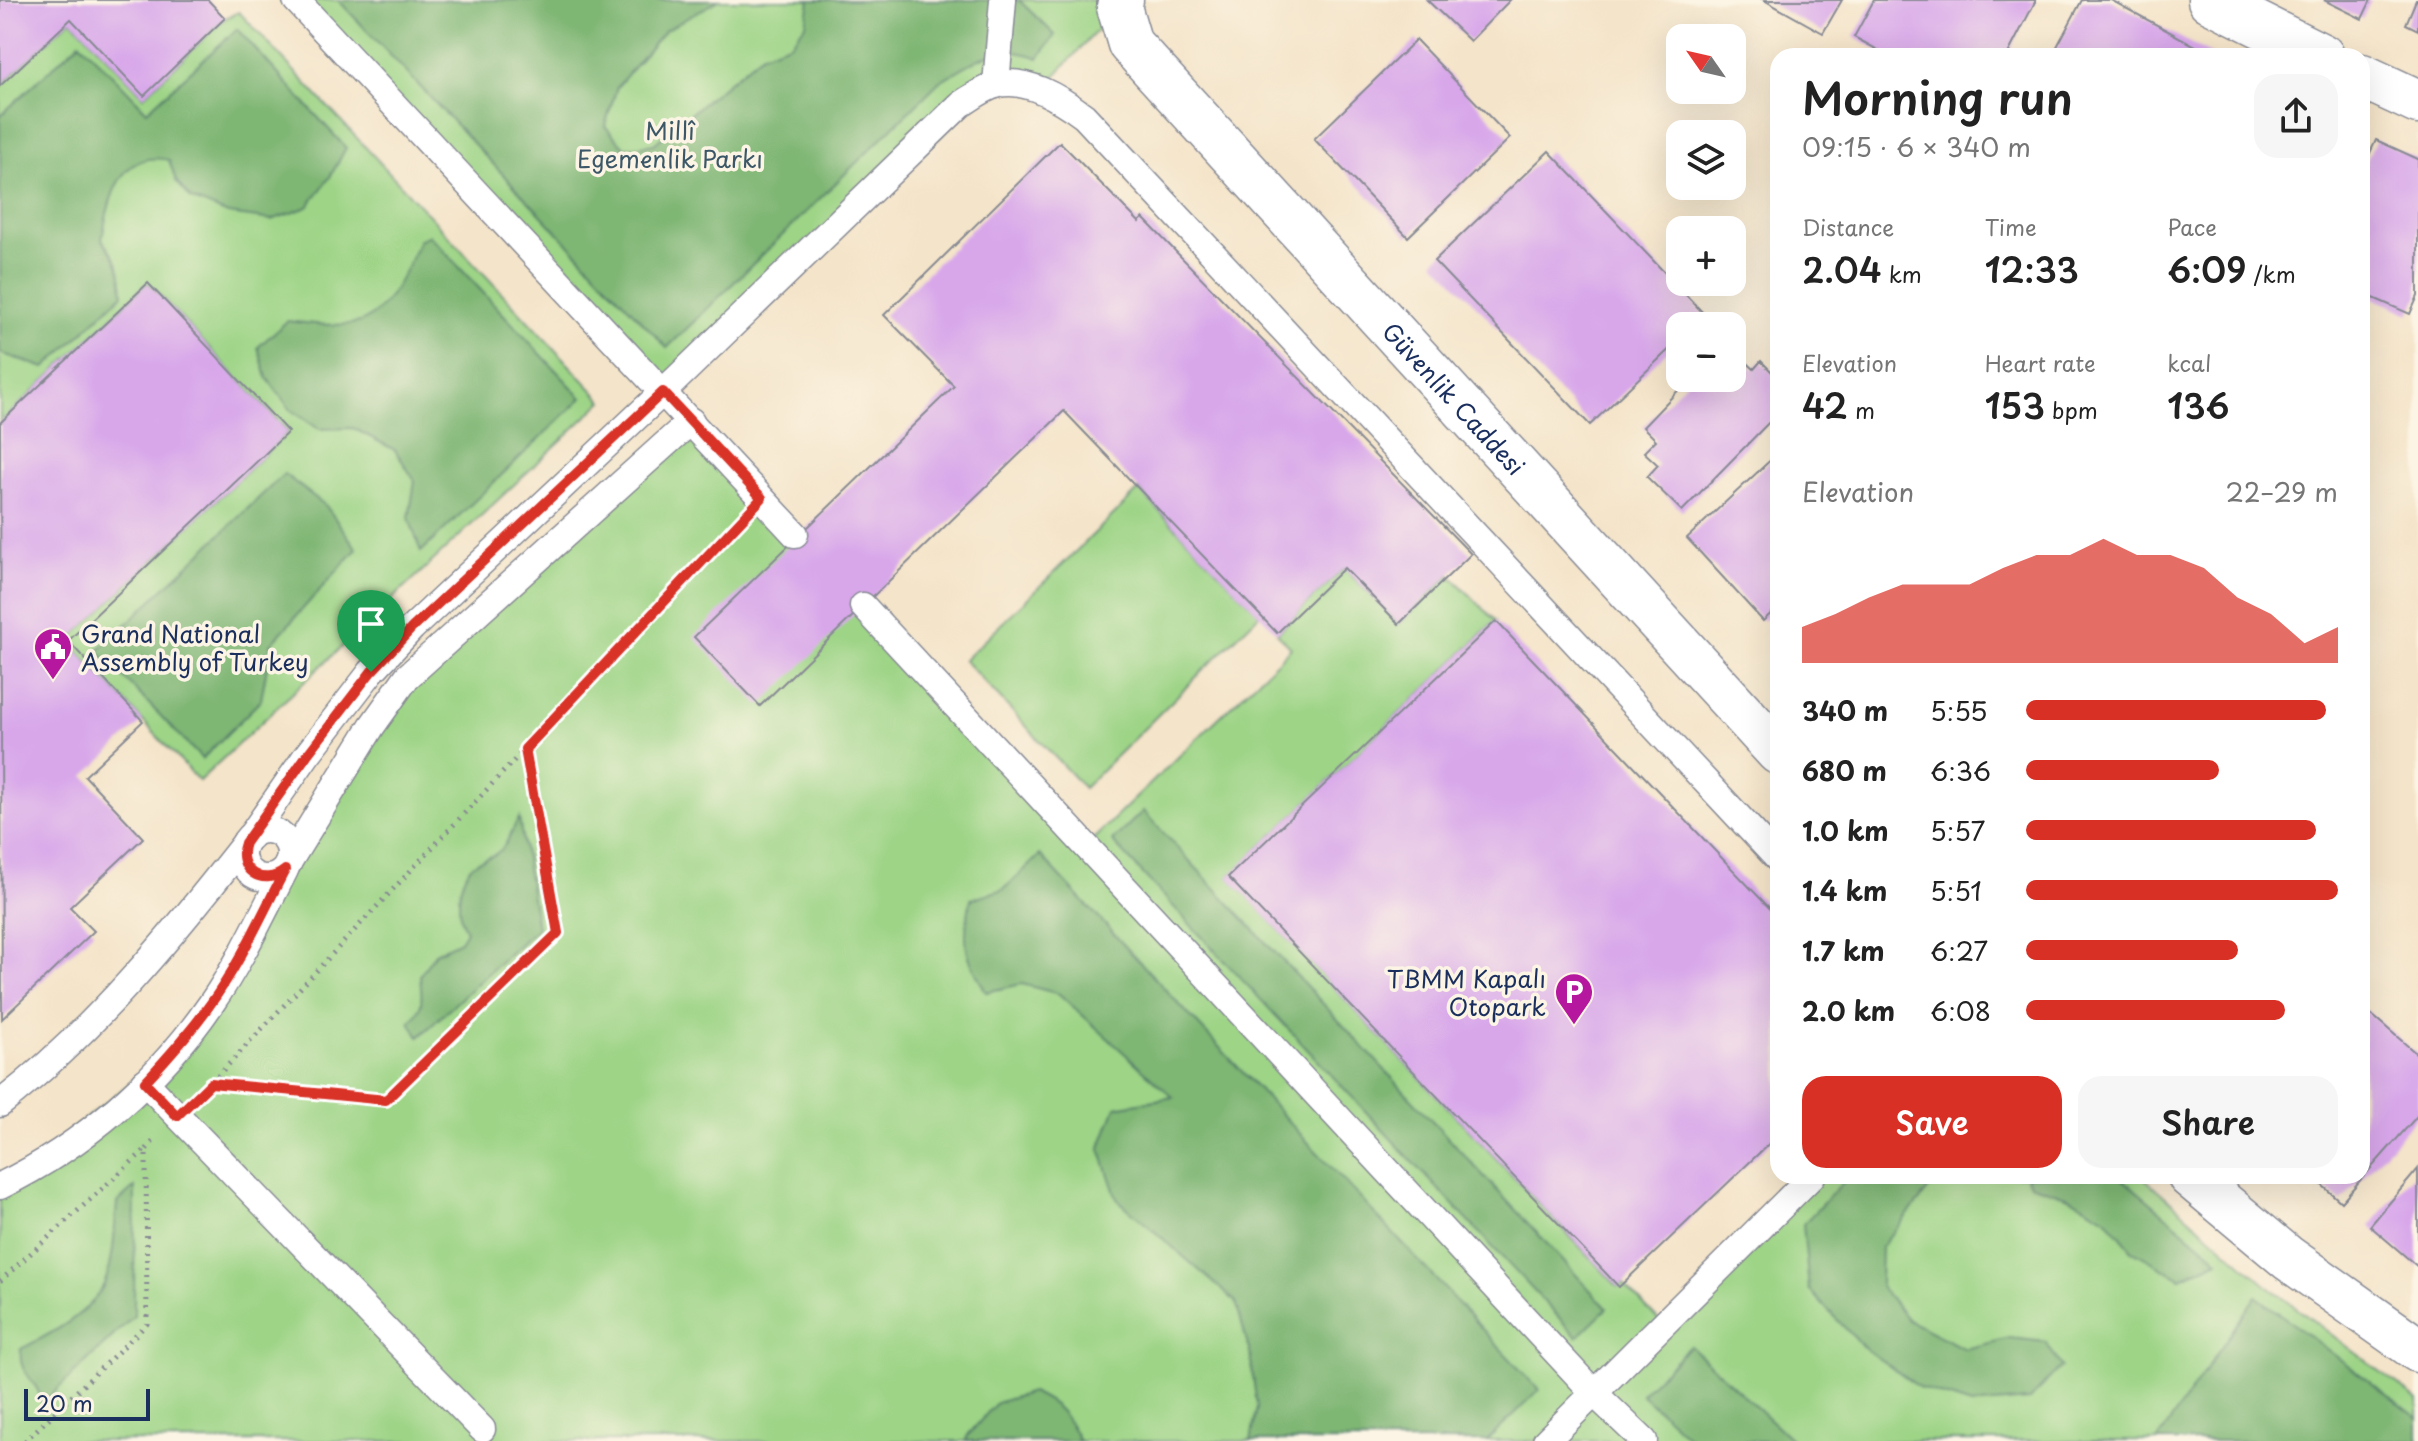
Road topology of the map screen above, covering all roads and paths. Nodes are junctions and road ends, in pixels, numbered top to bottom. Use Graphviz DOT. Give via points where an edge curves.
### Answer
graph roads {
  1 [pos="296,0"];
  2 [pos="1003,0"];
  3 [pos="1121,0"];
  4 [pos="2210,0"];
  5 [pos="2306,48"];
  6 [pos="2370,80"];
  7 [pos="996,85"];
  8 [pos="2418,102"];
  9 [pos="663,392"];
  10 [pos="691,421"];
  11 [pos="762,498"];
  12 [pos="795,534"];
  13 [pos="863,606"];
  14 [pos="1770,743"];
  15 [pos="525,749"];
  16 [pos="247,840"];
  17 [pos="1770,850"];
  18 [pos="286,867"];
  19 [pos="145,1082"];
  20 [pos="211,1083"];
  21 [pos="0,1104"];
  22 [pos="177,1116"];
  23 [pos="146,1150"];
  24 [pos="1804,1184"];
  25 [pos="2200,1184"];
  26 [pos="0,1186"];
  27 [pos="0,1281"];
  28 [pos="2418,1350"];
  29 [pos="1595,1394"];
  30 [pos="482,1429"];
  31 [pos="25,1441"];
  32 [pos="1546,1441"];
  33 [pos="1644,1441"];
  1 -- 9 [label="lane"];
  2 -- 7 [label="lane"];
  3 -- 14 [label="main road, Güvenlik Caddesi" via="1130,44"];
  4 -- 5 [label="main road"];
  6 -- 8 [label="main road"];
  7 -- 9 [label="lane" via="961,104"];
  7 -- 17 [label="lane" via="1041,91 1084,116"];
  9 -- 10 [label="lane"];
  9 -- 16 [label="lane" via="371,672"];
  10 -- 11 [label="lane"];
  10 -- 18 [label="lane" via="407,677"];
  11 -- 12 [label="lane"];
  11 -- 15 [label="path"];
  13 -- 29 [label="lane"];
  15 -- 20 [label="path"];
  15 -- 20 [label="path" via="558,933 386,1100"];
  16 -- 18 [label="lane" via="264,830 280,834 289,847"];
  16 -- 18 [label="lane" via="242,858 250,872 263,878 279,875"];
  16 -- 21 [label="lane" via="115,1000"];
  18 -- 19 [label="lane" via="211,1005"];
  19 -- 22 [label="lane"];
  19 -- 26 [label="lane" via="65,1148"];
  20 -- 22 [label="path"];
  22 -- 23 [label="path"];
  22 -- 30 [label="lane"];
  23 -- 27 [label="path"];
  23 -- 31 [label="path" via="147,1324"];
  24 -- 29 [label="lane"];
  25 -- 28 [label="main road" via="2288,1258"];
  29 -- 32 [label="lane"];
  29 -- 33 [label="lane"];
}
